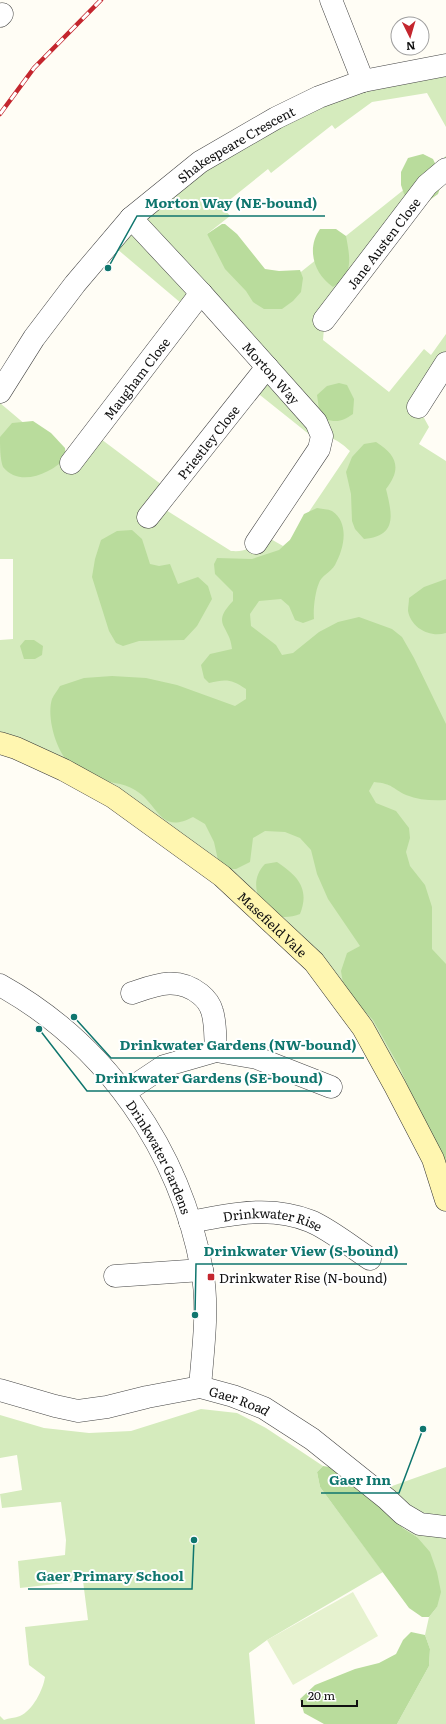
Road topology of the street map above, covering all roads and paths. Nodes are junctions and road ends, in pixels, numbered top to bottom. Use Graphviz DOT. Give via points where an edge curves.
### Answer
graph roads {
  1 [pos="330,0"];
  2 [pos="446,65"];
  3 [pos="363,81"];
  4 [pos="446,169"];
  5 [pos="131,218"];
  6 [pos="201,293"];
  7 [pos="324,320"];
  8 [pos="446,363"];
  9 [pos="267,366"];
  10 [pos="0,392"];
  11 [pos="418,407"];
  12 [pos="71,463"];
  13 [pos="148,517"];
  14 [pos="256,543"];
  15 [pos="0,744"];
  16 [pos="0,985"];
  17 [pos="132,993"];
  18 [pos="216,1051"];
  19 [pos="331,1088"];
  20 [pos="125,1092"];
  21 [pos="446,1200"];
  22 [pos="190,1222"];
  23 [pos="370,1259"];
  24 [pos="202,1270"];
  25 [pos="116,1276"];
  26 [pos="200,1387"];
  27 [pos="0,1390"];
  28 [pos="446,1527"];
  1 -- 3 [label="street"];
  2 -- 3 [label="street, Shakespeare Crescent"];
  3 -- 5 [label="street, Shakespeare Crescent" via="319,97 276,118 200,162"];
  4 -- 7 [label="street, Jane Austen Close" via="427,185"];
  5 -- 6 [label="street, Morton Way"];
  5 -- 10 [label="street, Shakespeare Crescent" via="75,284 39,332"];
  6 -- 9 [label="street, Morton Way"];
  6 -- 12 [label="street, Maugham Close"];
  8 -- 11 [label="street"];
  9 -- 13 [label="street, Priestley Close"];
  9 -- 14 [label="street, Morton Way" via="316,422 322,436 319,449"];
  15 -- 21 [label="street, Masefield Vale" via="16,748 64,770 113,797 222,876 314,962 363,1028 433,1159"];
  16 -- 20 [label="street, Drinkwater Gardens" via="57,1023 96,1059"];
  17 -- 18 [label="street" via="158,984 182,983 194,989 205,998 212,1011"];
  18 -- 19 [label="street" via="257,1058"];
  18 -- 20 [label="street" via="164,1066"];
  20 -- 22 [label="street, Drinkwater Gardens" via="178,1185"];
  22 -- 23 [label="street, Drinkwater Rise" via="237,1213 280,1212 311,1221"];
  22 -- 24 [label="street, Drinkwater Gardens"];
  24 -- 25 [label="street"];
  24 -- 26 [label="street, Drinkwater Gardens" via="206,1328"];
  26 -- 27 [label="street, Gaer Road" via="78,1411"];
  26 -- 28 [label="street, Gaer Road" via="264,1408 312,1439 403,1514 420,1524"];
}
